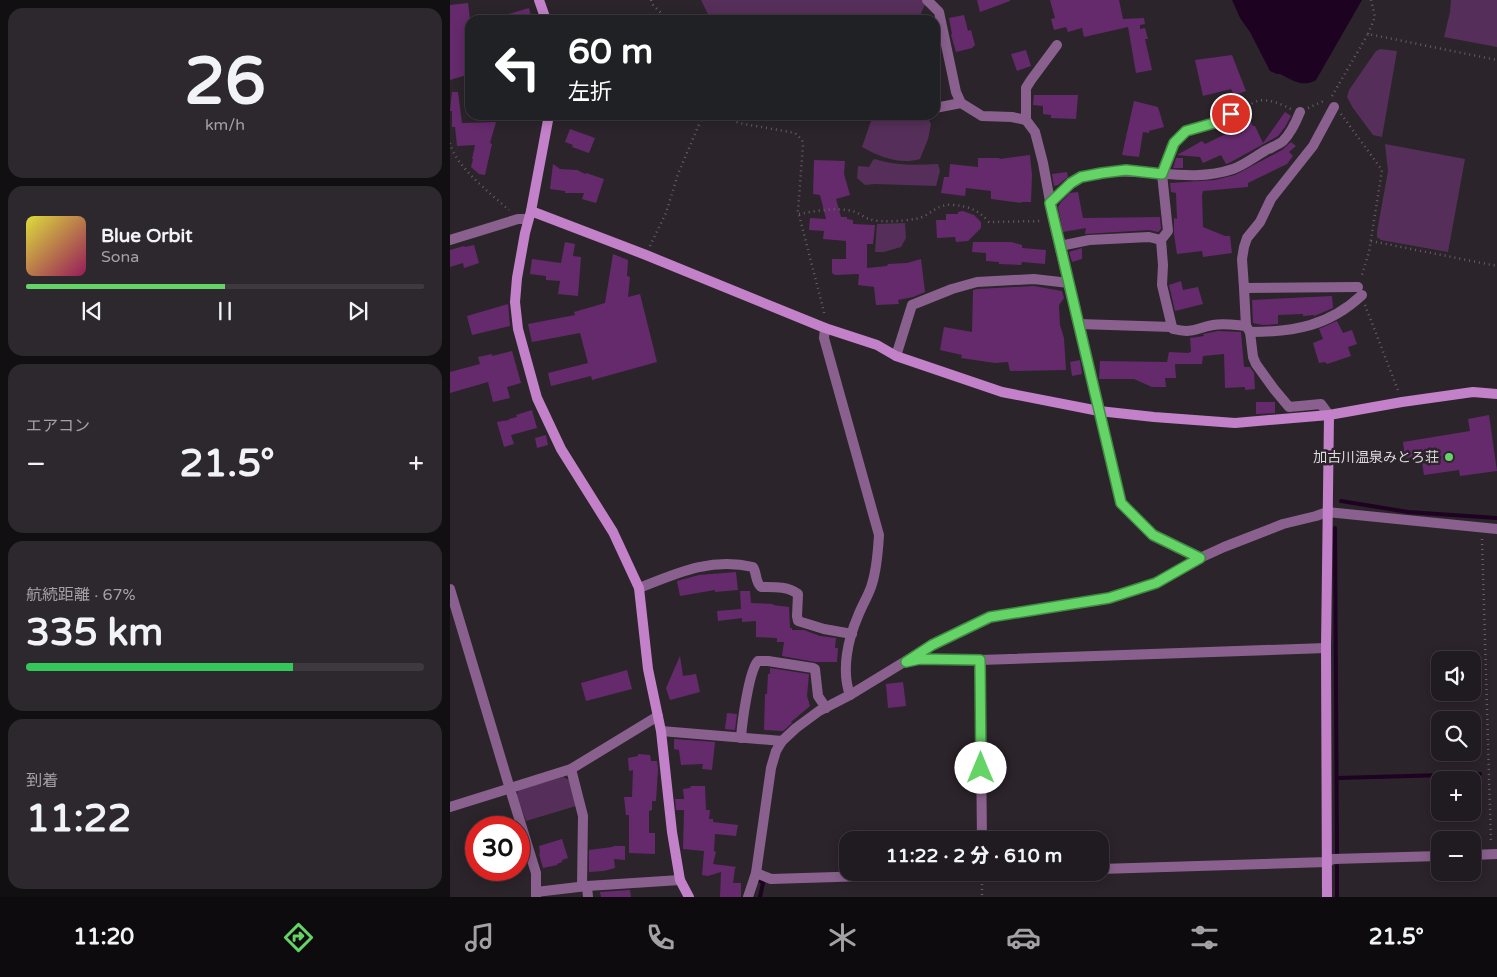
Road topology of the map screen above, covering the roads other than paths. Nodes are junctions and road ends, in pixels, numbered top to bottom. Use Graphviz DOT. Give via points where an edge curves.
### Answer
graph roads {
  1 [pos="539,0"];
  2 [pos="927,0"];
  3 [pos="544,15"];
  4 [pos="940,15"];
  5 [pos="940,17"];
  6 [pos="1057,45"];
  7 [pos="961,103"];
  8 [pos="940,107"];
  9 [pos="1334,107"];
  10 [pos="1300,112"];
  11 [pos="1231,114"];
  12 [pos="548,120"];
  13 [pos="1026,120"];
  14 [pos="1162,174"];
  15 [pos="1050,203"];
  16 [pos="526,216"];
  17 [pos="450,240"];
  18 [pos="1160,240"];
  19 [pos="1060,246"];
  20 [pos="1069,283"];
  21 [pos="1244,288"];
  22 [pos="1079,324"];
  23 [pos="1172,327"];
  24 [pos="825,328"];
  25 [pos="1248,329"];
  26 [pos="896,356"];
  27 [pos="1497,394"];
  28 [pos="1099,411"];
  29 [pos="1329,415"];
  30 [pos="1327,512"];
  31 [pos="1497,529"];
  32 [pos="1200,558"];
  33 [pos="639,588"];
  34 [pos="450,589"];
  35 [pos="852,634"];
  36 [pos="1326,648"];
  37 [pos="980,660"];
  38 [pos="906,662"];
  39 [pos="850,695"];
  40 [pos="826,708"];
  41 [pos="658,716"];
  42 [pos="661,731"];
  43 [pos="741,738"];
  44 [pos="782,741"];
  45 [pos="571,769"];
  46 [pos="510,789"];
  47 [pos="450,807"];
  48 [pos="982,831"];
  49 [pos="1494,854"];
  50 [pos="1481,855"];
  51 [pos="1431,856"];
  52 [pos="1327,862"];
  53 [pos="1109,869"];
  54 [pos="756,873"];
  55 [pos="839,877"];
  56 [pos="680,880"];
  57 [pos="585,886"];
  58 [pos="536,894"];
  59 [pos="588,897"];
  60 [pos="689,897"];
  61 [pos="748,897"];
  62 [pos="1327,897"];
  1 -- 3 [label="street"];
  2 -- 4 [label="street"];
  5 -- 7 [label="street"];
  6 -- 13 [label="street" via="1026,88"];
  7 -- 8 [label="street"];
  7 -- 13 [label="street" via="982,116"];
  9 -- 21 [label="street" via="1313,146 1271,199 1260,222 1247,238 1242,259"];
  10 -- 14 [label="street" via="1283,141 1245,164 1204,174"];
  11 -- 14 [label="street" via="1221,121 1186,131 1174,143"];
  12 -- 16 [label="street"];
  13 -- 15 [label="street" via="1035,132"];
  14 -- 15 [label="street" via="1126,170 1081,177"];
  14 -- 18 [label="street" via="1168,231"];
  15 -- 19 [label="street"];
  16 -- 17 [label="street"];
  16 -- 24 [label="street" via="646,255"];
  16 -- 33 [label="street" via="515,302 518,329 537,398 561,449 613,532"];
  18 -- 19 [label="street" via="1150,237 1089,240"];
  18 -- 23 [label="street" via="1162,285"];
  19 -- 20 [label="street"];
  20 -- 22 [label="street"];
  20 -- 26 [label="street" via="1034,279 977,282 912,305"];
  21 -- 25 [label="street"];
  21 -- 25 [label="street" via="1360,291 1339,314 1306,326 1277,332"];
  22 -- 23 [label="street"];
  22 -- 28 [label="street"];
  23 -- 25 [label="street" via="1188,332 1223,324"];
  24 -- 26 [label="street" via="876,344"];
  24 -- 35 [label="street" via="824,338 880,535 871,586"];
  25 -- 29 [label="street" via="1256,364 1290,407 1321,404"];
  26 -- 28 [label="street" via="1002,392"];
  27 -- 29 [label="street" via="1473,392"];
  28 -- 29 [label="street" via="1235,423"];
  28 -- 32 [label="street" via="1121,503 1153,535"];
  29 -- 30 [label="street"];
  30 -- 31 [label="street"];
  30 -- 32 [label="street" via="1284,524"];
  30 -- 36 [label="street"];
  32 -- 38 [label="street" via="1156,583 1109,598 990,617 932,645"];
  33 -- 35 [label="street" via="701,565 744,565 753,567 761,587 781,587 798,594 798,622"];
  33 -- 41 [label="street" via="648,669"];
  34 -- 46 [label="street"];
  35 -- 39 [label="street" via="846,667"];
  36 -- 37 [label="street"];
  36 -- 52 [label="street"];
  37 -- 38 [label="street" via="920,659"];
  37 -- 48 [label="street"];
  38 -- 39 [label="street"];
  39 -- 40 [label="street"];
  40 -- 43 [label="street" via="818,696 815,669 758,661 745,704"];
  40 -- 44 [label="street"];
  41 -- 42 [label="street"];
  41 -- 45 [label="street"];
  42 -- 43 [label="street"];
  42 -- 56 [label="street"];
  43 -- 44 [label="street"];
  44 -- 54 [label="street" via="771,768"];
  45 -- 46 [label="street"];
  45 -- 57 [label="street" via="582,816"];
  46 -- 47 [label="street"];
  46 -- 58 [label="street" via="536,873"];
  49 -- 50 [label="street"];
  51 -- 52 [label="street" via="1333,859"];
  52 -- 53 [label="street"];
  52 -- 62 [label="street"];
  54 -- 55 [label="street" via="772,879"];
  54 -- 61 [label="street"];
  56 -- 57 [label="street"];
  56 -- 60 [label="street"];
  57 -- 58 [label="street"];
  57 -- 59 [label="street"];
}
